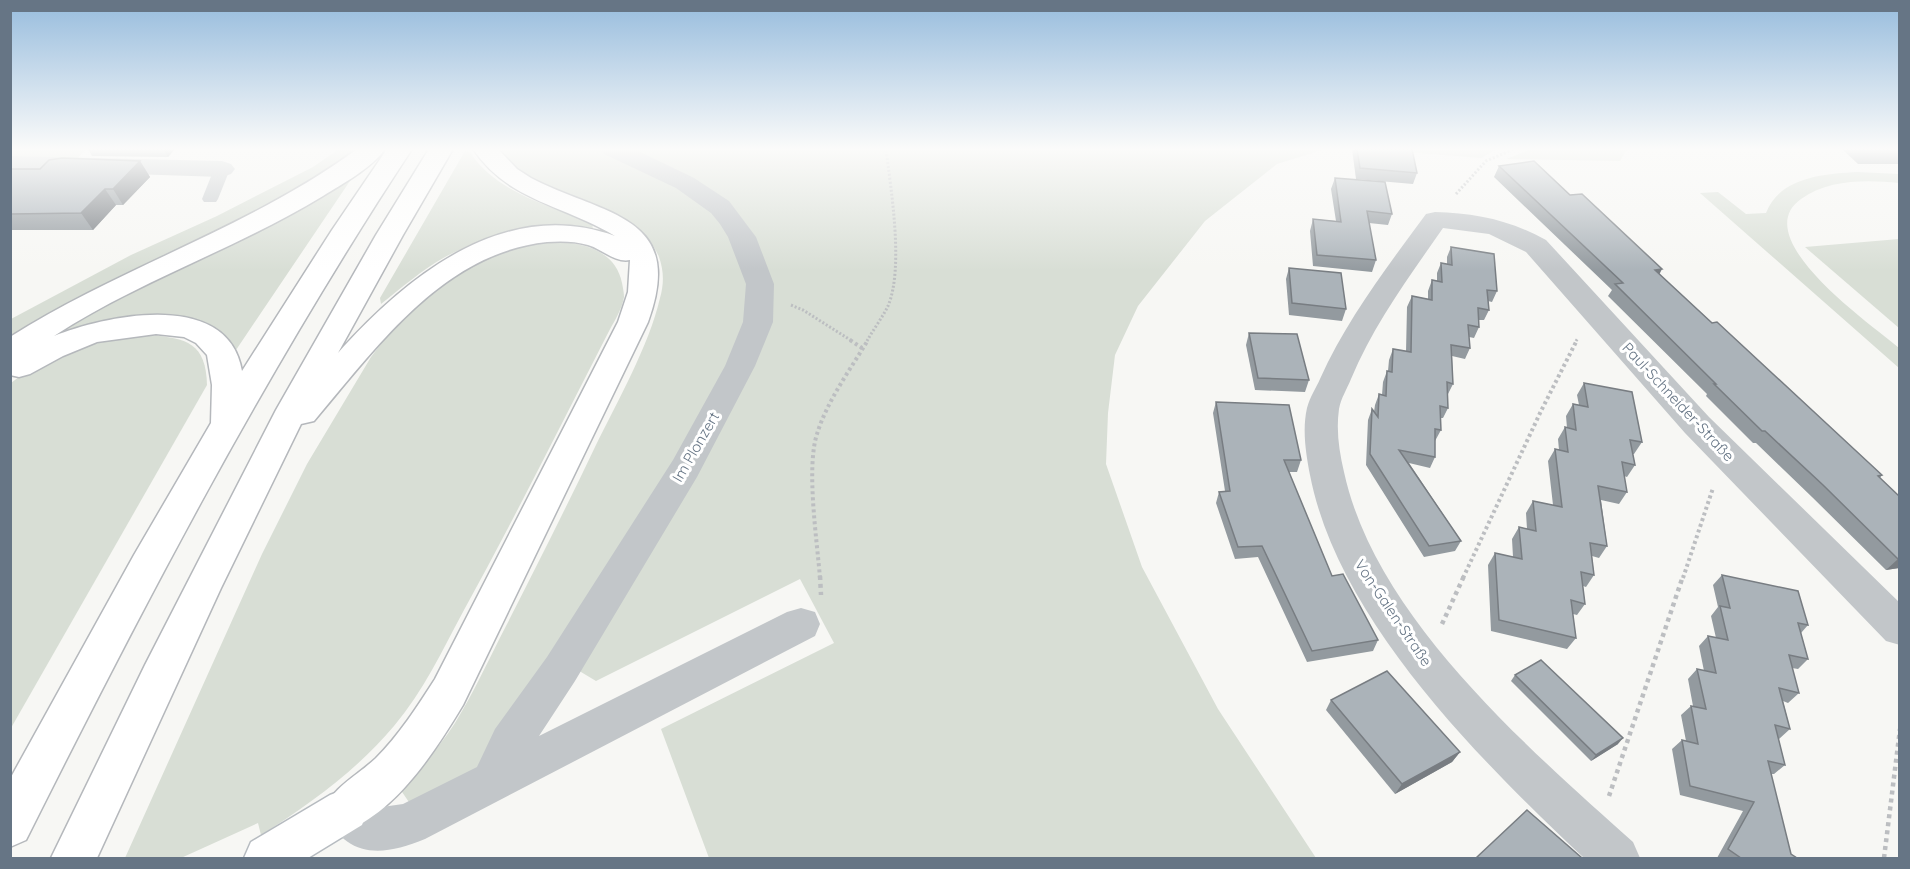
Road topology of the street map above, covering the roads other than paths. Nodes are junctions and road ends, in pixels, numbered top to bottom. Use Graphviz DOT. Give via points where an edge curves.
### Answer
graph roads {
  1 [pos="214,190"];
  2 [pos="317,190"];
  3 [pos="374,190"];
  4 [pos="417,190"];
  5 [pos="537,190"];
  6 [pos="695,190"];
  7 [pos="210,199"];
  8 [pos="1435,220"];
  9 [pos="643,274"];
  10 [pos="10,351"];
  11 [pos="10,373"];
  12 [pos="227,425"];
  13 [pos="272,448"];
  14 [pos="801,624"];
  15 [pos="1899,629"];
  16 [pos="500,777"];
  17 [pos="346,810"];
  18 [pos="10,825"];
  19 [pos="1606,848"];
  20 [pos="74,858"];
  21 [pos="267,858"];
  1 -- 7 [label="lane"];
  2 -- 10 [label="main road" via="82,305"];
  3 -- 12 [label="main road"];
  4 -- 13 [label="main road" via="351,298"];
  5 -- 9 [label="main road" via="613,224 632,237 640,248"];
  6 -- 16 [label="street, Im Plonzert" via="720,207 742,237 760,284 758,322 751,344 685,468 561,669 510,743 498,768"];
  8 -- 15 [label="street, Paul-Schneider-Straße" via="1493,225 1536,246 1725,453"];
  8 -- 19 [label="street, Von-Galen-Straße" via="1342,359 1323,410 1322,454 1336,511 1358,562 1398,626 1446,690 1517,766"];
  9 -- 13 [label="main road" via="625,252 577,235 535,235 486,247 441,271 396,308"];
  9 -- 17 [label="main road" via="642,294 633,322 449,692 422,735 391,772"];
  11 -- 12 [label="main road" via="59,345 108,330 148,325 196,331 219,348 224,362"];
  12 -- 18 [label="main road" via="138,582"];
  13 -- 20 [label="main road"];
  14 -- 16 [label="street"];
  16 -- 17 [label="street" via="409,824 383,831 369,830"];
  17 -- 21 [label="main road"];
}
